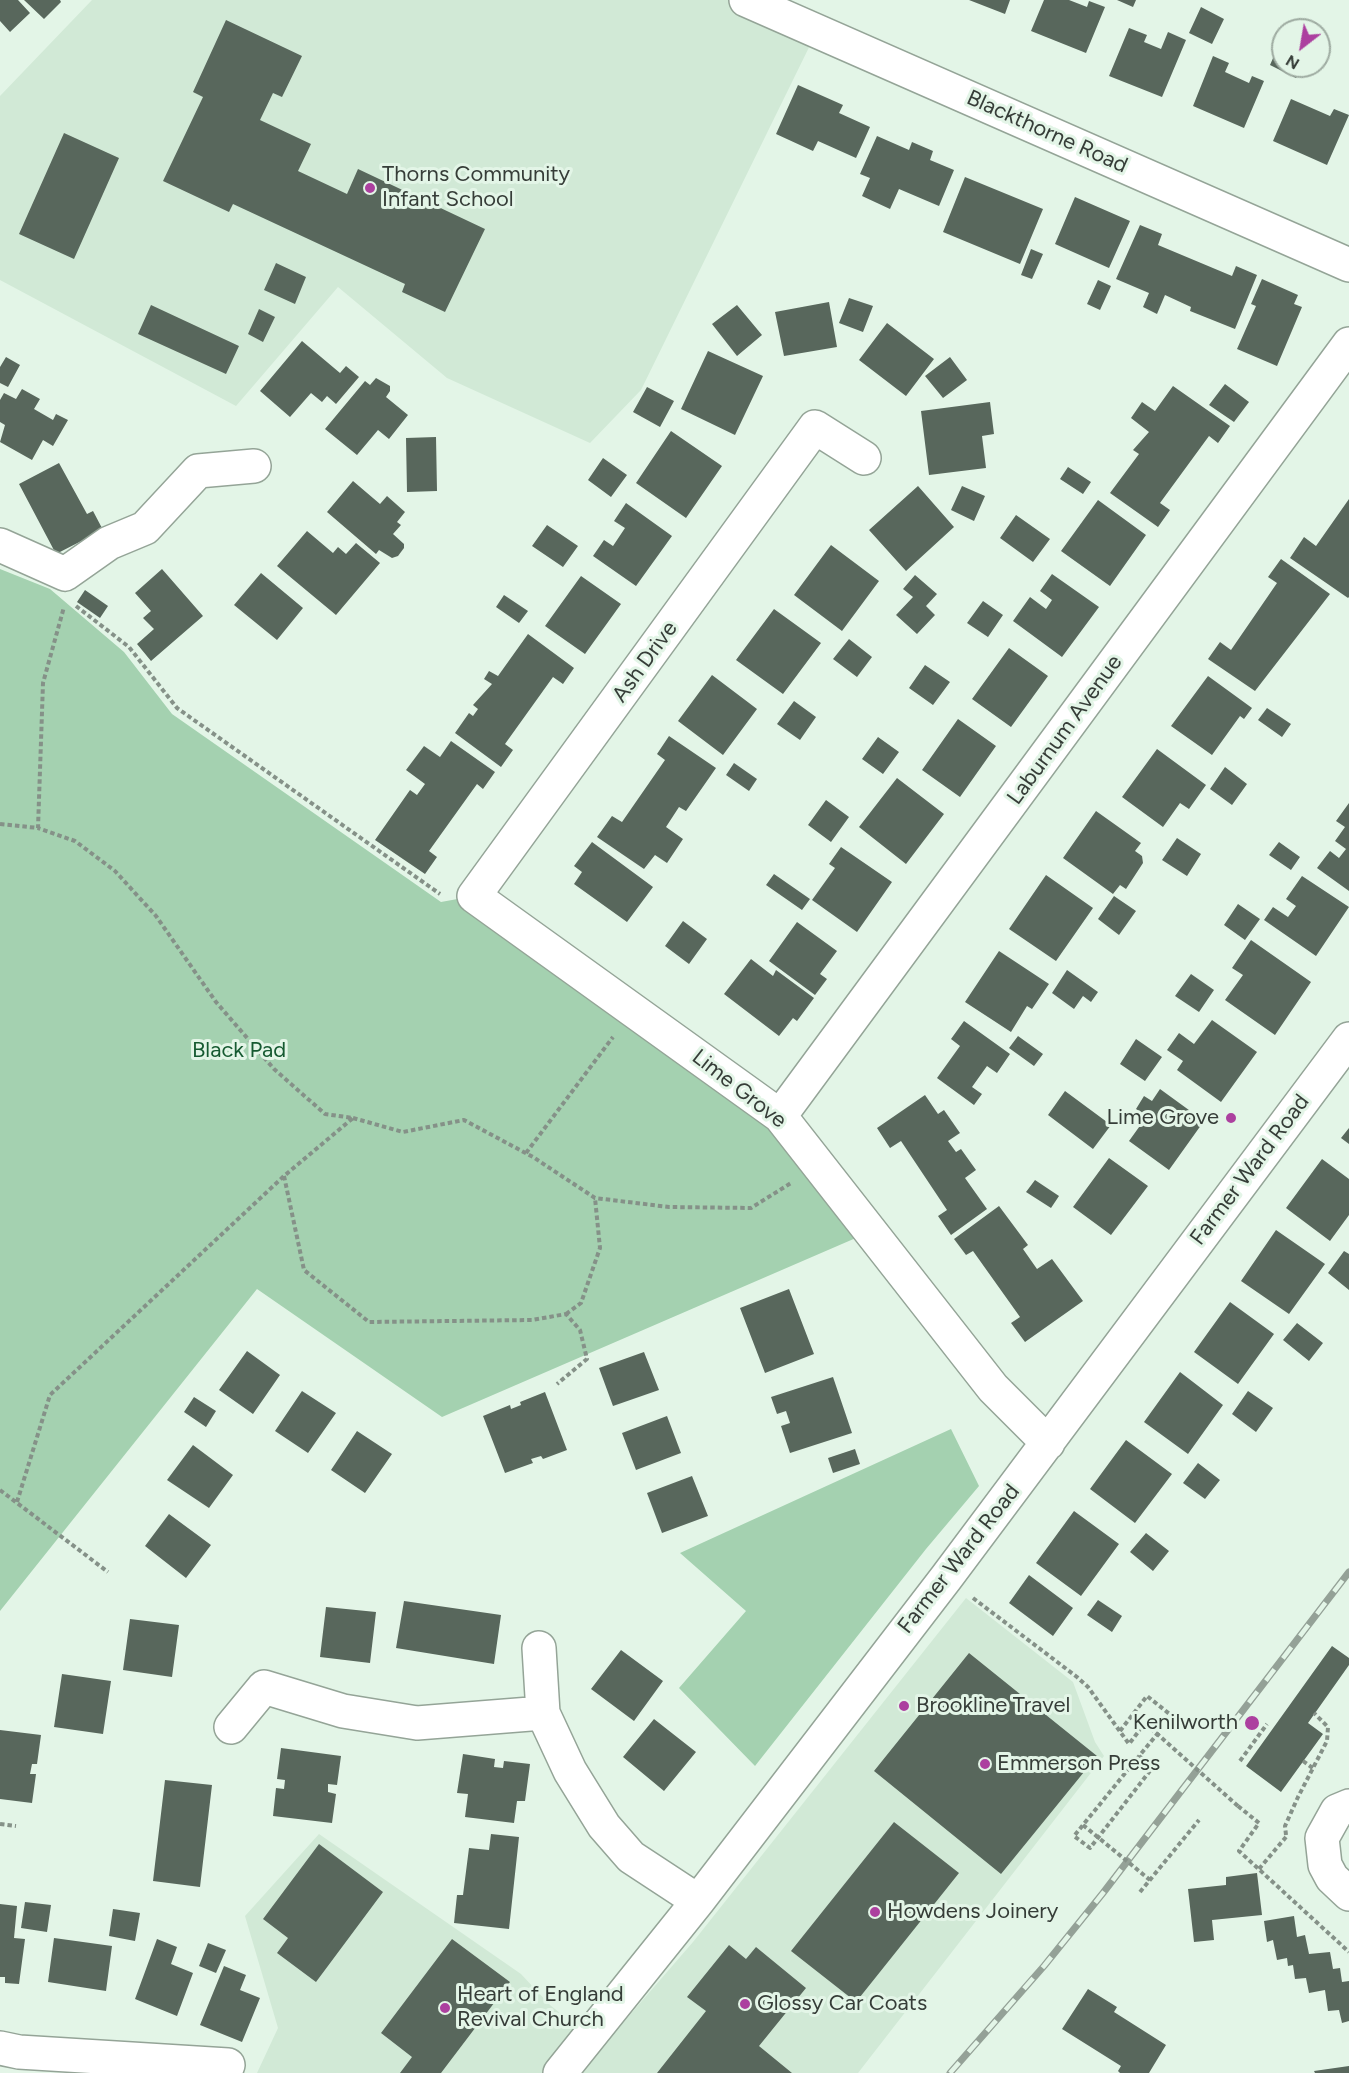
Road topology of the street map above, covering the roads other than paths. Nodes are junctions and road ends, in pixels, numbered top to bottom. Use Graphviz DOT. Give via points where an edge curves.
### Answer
graph roads {
  1 [pos="746,0"];
  2 [pos="1349,265"];
  3 [pos="1349,345"];
  4 [pos="864,458"];
  5 [pos="254,466"];
  6 [pos="0,545"];
  7 [pos="474,896"];
  8 [pos="1349,1039"];
  9 [pos="780,1116"];
  10 [pos="1048,1443"];
  11 [pos="538,1648"];
  12 [pos="543,1713"];
  13 [pos="231,1727"];
  14 [pos="1349,1806"];
  15 [pos="1349,1894"];
  16 [pos="698,1901"];
  17 [pos="11,2058"];
  18 [pos="228,2065"];
  19 [pos="560,2073"];
  1 -- 2 [label="street, Blackthorne Road"];
  3 -- 9 [label="street, Laburnum Avenue"];
  4 -- 7 [label="street, Ash Drive" via="804,420"];
  5 -- 6 [label="street" via="198,471 145,528 109,543 65,586"];
  7 -- 9 [label="street, Lime Grove"];
  8 -- 10 [label="street, Farmer Ward Road"];
  9 -- 10 [label="street, Lime Grove" via="993,1388"];
  10 -- 16 [label="street, Farmer Ward Road"];
  11 -- 12 [label="street"];
  12 -- 13 [label="street" via="417,1723 343,1711 267,1677"];
  12 -- 16 [label="street" via="570,1771 604,1826 631,1857"];
  14 -- 15 [label="street" via="1337,1811 1322,1838 1325,1864 1332,1878"];
  16 -- 19 [label="street, Farmer Ward Road"];
  17 -- 18 [label="street"];
}
